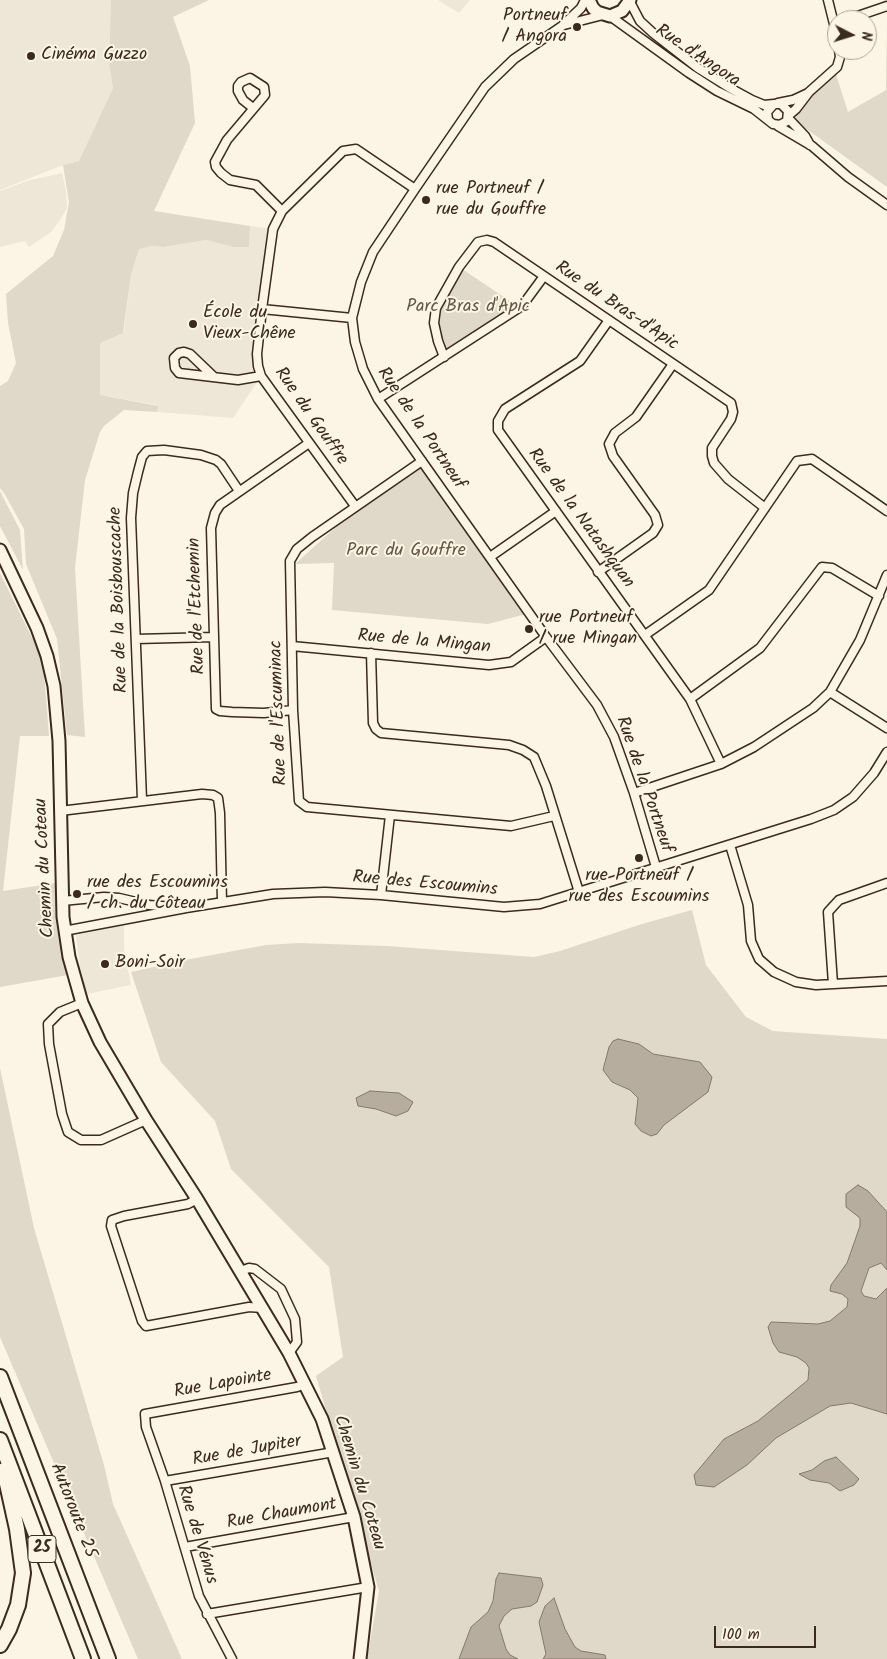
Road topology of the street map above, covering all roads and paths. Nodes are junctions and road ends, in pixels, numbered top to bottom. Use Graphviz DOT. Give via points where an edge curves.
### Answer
graph roads {
  1 [pos="586,0"];
  2 [pos="589,0"];
  3 [pos="630,0"];
  4 [pos="607,15"];
  5 [pos="562,26"];
  6 [pos="839,60"];
  7 [pos="809,92"];
  8 [pos="776,104"];
  9 [pos="253,108"];
  10 [pos="789,116"];
  11 [pos="768,119"];
  12 [pos="777,125"];
  13 [pos="812,146"];
  14 [pos="415,189"];
  15 [pos="887,205"];
  16 [pos="282,210"];
  17 [pos="544,276"];
  18 [pos="262,309"];
  19 [pos="352,318"];
  20 [pos="609,320"];
  21 [pos="444,357"];
  22 [pos="673,364"];
  23 [pos="261,376"];
  24 [pos="214,377"];
  25 [pos="378,399"];
  26 [pos="309,443"];
  27 [pos="422,461"];
  28 [pos="239,492"];
  29 [pos="355,506"];
  30 [pos="765,508"];
  31 [pos="556,511"];
  32 [pos="887,511"];
  33 [pos="0,550"];
  34 [pos="490,557"];
  35 [pos="598,572"];
  36 [pos="887,575"];
  37 [pos="879,596"];
  38 [pos="645,634"];
  39 [pos="214,637"];
  40 [pos="546,637"];
  41 [pos="136,639"];
  42 [pos="292,646"];
  43 [pos="371,653"];
  44 [pos="830,692"];
  45 [pos="690,699"];
  46 [pos="293,710"];
  47 [pos="887,728"];
  48 [pos="887,752"];
  49 [pos="721,764"];
  50 [pos="634,794"];
  51 [pos="142,800"];
  52 [pos="60,811"];
  53 [pos="390,815"];
  54 [pos="554,816"];
  55 [pos="730,845"];
  56 [pos="656,867"];
  57 [pos="887,883"];
  58 [pos="579,892"];
  59 [pos="381,895"];
  60 [pos="62,901"];
  61 [pos="222,902"];
  62 [pos="186,908"];
  63 [pos="64,931"];
  64 [pos="887,981"];
  65 [pos="833,984"];
  66 [pos="82,1004"];
  67 [pos="146,1120"];
  68 [pos="197,1199"];
  69 [pos="241,1271"];
  70 [pos="262,1308"];
  71 [pos="289,1353"];
  72 [pos="0,1377"];
  73 [pos="306,1384"];
  74 [pos="145,1414"];
  75 [pos="0,1440"];
  76 [pos="334,1452"];
  77 [pos="0,1455"];
  78 [pos="165,1481"];
  79 [pos="354,1517"];
  80 [pos="185,1548"];
  81 [pos="368,1586"];
  82 [pos="207,1614"];
  83 [pos="0,1645"];
  84 [pos="83,1659"];
  85 [pos="108,1659"];
  86 [pos="232,1659"];
  87 [pos="360,1659"];
  1 -- 5 [label="street, Rue de la Portneuf"];
  2 -- 4 [label="street" via="593,8"];
  3 -- 4 [label="street" via="622,11"];
  3 -- 8 [label="street, Rue d'Angora" via="640,21 698,68 752,100"];
  4 -- 5 [label="street, Rue de la Portneuf"];
  4 -- 11 [label="street, Rue d'Angora" via="710,86"];
  5 -- 14 [label="street, Rue de la Portneuf" via="514,59 485,87"];
  6 -- 7 [label="street" via="837,66"];
  7 -- 8 [label="street"];
  7 -- 10 [label="street"];
  8 -- 10 [label="street" via="787,108"];
  8 -- 11 [label="street" via="767,112"];
  9 -- 16 [label="street" via="226,140 215,162 216,167 230,180 256,185"];
  10 -- 12 [label="street" via="784,124"];
  10 -- 13 [label="street"];
  11 -- 12 [label="street"];
  12 -- 13 [label="street"];
  13 -- 15 [label="street"];
  14 -- 16 [label="street, Rue du Gouffre" via="356,149 342,151"];
  14 -- 19 [label="street, Rue de la Portneuf" via="373,252"];
  16 -- 18 [label="street, Rue du Gouffre" via="273,229"];
  17 -- 20 [label="street, Rue du Bras-d'Apic"];
  17 -- 21 [label="street" via="522,306"];
  17 -- 21 [label="street, Rue du Bras-d'Apic" via="494,242 478,242 459,267 436,308 434,322"];
  18 -- 19 [label="street"];
  18 -- 23 [label="street, Rue du Gouffre" via="257,354"];
  19 -- 25 [label="street, Rue de la Portneuf" via="363,369"];
  20 -- 22 [label="street, Rue du Bras-d'Apic"];
  20 -- 31 [label="street, Rue de la Natashquan" via="580,362 505,410 498,421 498,430"];
  21 -- 25 [label="street"];
  22 -- 30 [label="street, Rue du Bras-d'Apic" via="731,403 732,420 712,448 714,463 728,479"];
  22 -- 35 [label="street" via="636,417 614,433 609,444 655,515 658,526 653,533"];
  23 -- 24 [label="street" via="238,380"];
  23 -- 26 [label="street, Rue du Gouffre"];
  24 -- 24 [label="street" via="190,354 179,353 174,358 179,374"];
  25 -- 27 [label="street, Rue de la Portneuf"];
  26 -- 28 [label="street, Rue de l'Etchemin"];
  26 -- 29 [label="street, Rue du Gouffre"];
  27 -- 29 [label="street, Rue de l'Escuminac"];
  27 -- 34 [label="street, Rue de la Portneuf"];
  28 -- 39 [label="street, Rue de l'Etchemin" via="220,505 211,528"];
  28 -- 41 [label="street, Rue de la Boisbouscache" via="221,464 210,458 155,450 147,451 142,457 133,492 131,518"];
  29 -- 42 [label="street, Rue de l'Escuminac" via="297,549 290,561"];
  30 -- 32 [label="street" via="797,461 812,459"];
  30 -- 38 [label="street" via="709,590"];
  31 -- 34 [label="street"];
  31 -- 35 [label="street, Rue de la Natashquan"];
  33 -- 52 [label="street, Chemin du Coteau" via="38,628 51,671 58,719"];
  34 -- 40 [label="street, Rue de la Portneuf"];
  35 -- 38 [label="street, Rue de la Natashquan"];
  36 -- 37 [label="street"];
  37 -- 44 [label="street" via="860,640"];
  37 -- 45 [label="street" via="832,568 822,567 760,648"];
  38 -- 45 [label="street, Rue de la Natashquan"];
  39 -- 41 [label="street"];
  39 -- 46 [label="street, Rue de l'Etchemin" via="216,709 264,713"];
  40 -- 43 [label="street, Rue de la Mingan" via="511,662 489,665"];
  40 -- 50 [label="street, Rue de la Portneuf" via="597,705 614,737"];
  41 -- 51 [label="street, Rue de la Boisbouscache"];
  42 -- 43 [label="street, Rue de la Mingan"];
  42 -- 46 [label="street, Rue de l'Escuminac"];
  43 -- 54 [label="street" via="373,723 376,730 509,744 523,750 534,757"];
  44 -- 47 [label="street"];
  44 -- 49 [label="street" via="813,708 762,742"];
  45 -- 49 [label="street, Rue de la Natashquan"];
  46 -- 53 [label="street, Rue de l'Escuminac" via="299,801 307,807"];
  48 -- 55 [label="street, Rue des Escoumins" via="853,797 834,810"];
  49 -- 50 [label="street"];
  50 -- 56 [label="street, Rue de la Portneuf"];
  51 -- 52 [label="street"];
  51 -- 61 [label="street" via="202,794 218,798"];
  52 -- 60 [label="street, Chemin du Coteau"];
  53 -- 54 [label="street, Rue de l'Escuminac" via="511,826"];
  53 -- 59 [label="street"];
  54 -- 58 [label="street"];
  55 -- 56 [label="street, Rue des Escoumins"];
  55 -- 65 [label="street" via="748,905 751,941 759,959 774,972 796,982"];
  56 -- 58 [label="street, Rue des Escoumins"];
  57 -- 65 [label="street" via="838,900 828,912"];
  58 -- 59 [label="street, Rue des Escoumins" via="540,904 504,907"];
  59 -- 61 [label="street, Rue des Escoumins" via="273,894"];
  60 -- 62 [label="street, Rue des Escoumins" via="104,897"];
  60 -- 63 [label="street, Chemin du Coteau"];
  61 -- 62 [label="street, Rue des Escoumins"];
  62 -- 63 [label="street, Rue des Escoumins"];
  63 -- 66 [label="street, Chemin du Coteau"];
  64 -- 65 [label="street"];
  66 -- 67 [label="street, Chemin du Coteau" via="100,1042"];
  66 -- 67 [label="street" via="60,1012 48,1024 52,1061 68,1132 81,1140 101,1140"];
  67 -- 68 [label="street, Chemin du Coteau"];
  68 -- 69 [label="street, Chemin du Coteau"];
  68 -- 70 [label="street" via="188,1204 112,1220 111,1226 142,1321 146,1326 249,1307"];
  69 -- 70 [label="street, Chemin du Coteau"];
  69 -- 71 [label="street" via="255,1269 281,1289 295,1319 297,1342"];
  70 -- 71 [label="street, Chemin du Coteau"];
  71 -- 73 [label="street, Chemin du Coteau"];
  72 -- 85 [label="highway, Autoroute 25 / 25"];
  73 -- 74 [label="street, Rue Lapointe"];
  73 -- 76 [label="street, Chemin du Coteau"];
  74 -- 78 [label="street, Rue de Vénus"];
  75 -- 84 [label="highway, 25"];
  76 -- 78 [label="street, Rue de Jupiter"];
  76 -- 79 [label="street, Chemin du Coteau"];
  77 -- 83 [label="highway" via="18,1529 23,1566 18,1605"];
  78 -- 80 [label="street, Rue de Vénus"];
  79 -- 80 [label="street, Rue Chaumont"];
  79 -- 81 [label="street, Chemin du Coteau"];
  80 -- 82 [label="street, Rue de Vénus"];
  81 -- 82 [label="street"];
  81 -- 87 [label="street, Chemin du Coteau"];
  82 -- 86 [label="street, Rue de Vénus"];
}
